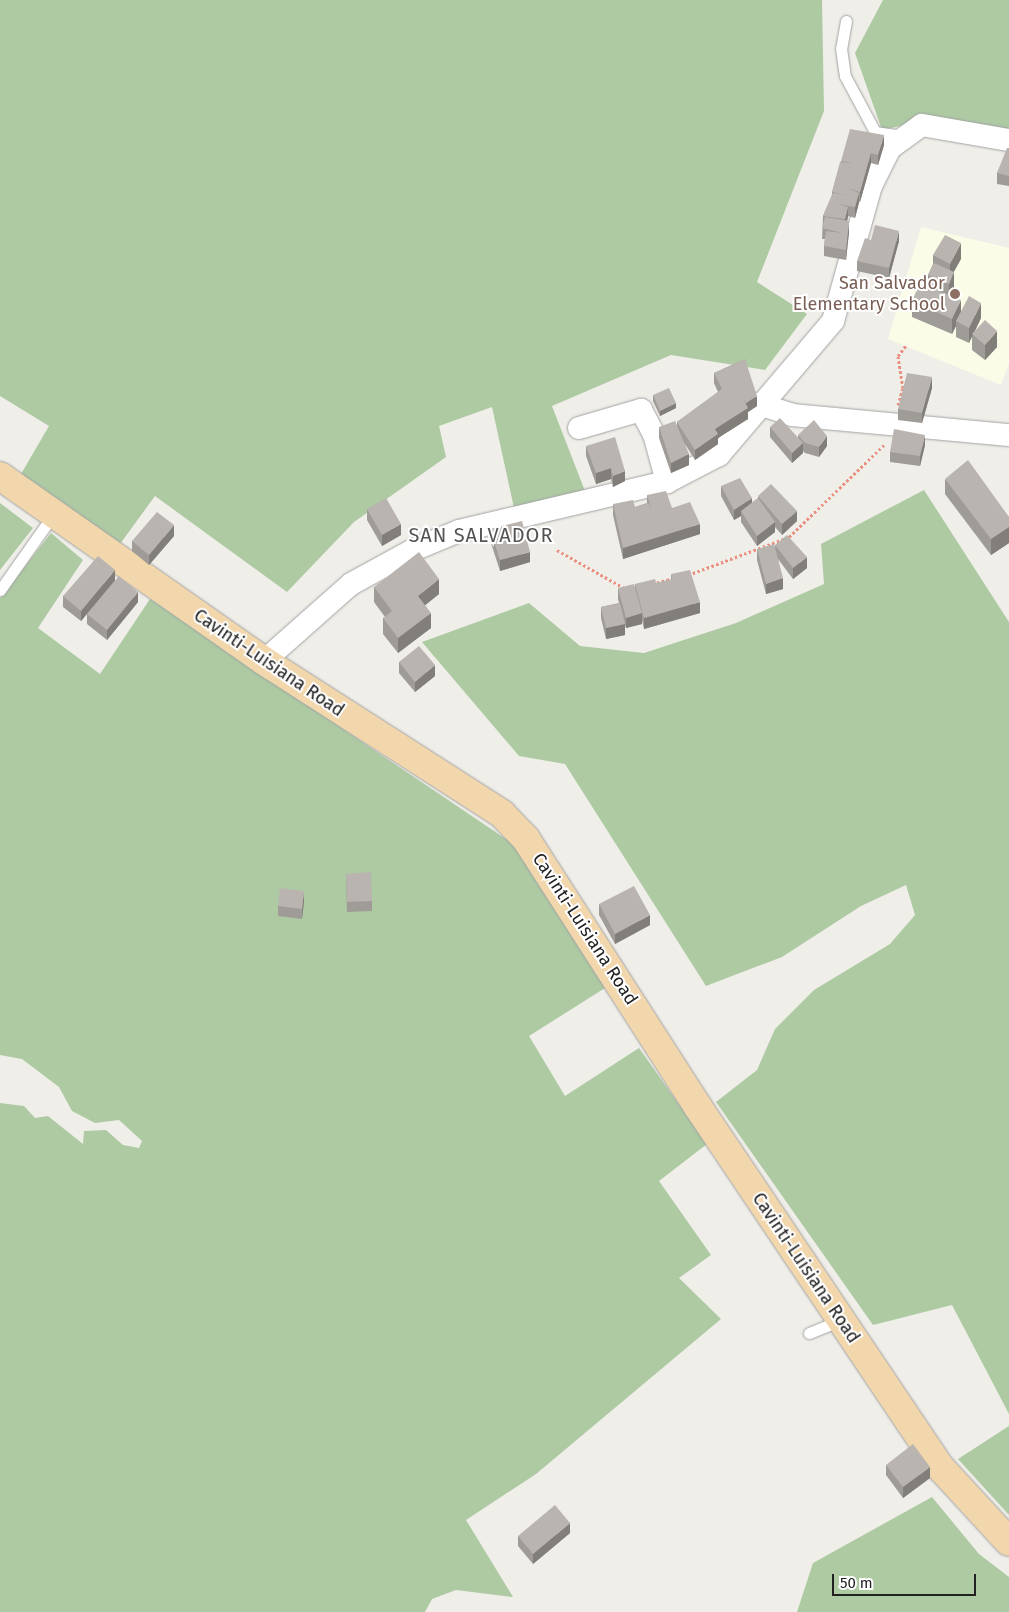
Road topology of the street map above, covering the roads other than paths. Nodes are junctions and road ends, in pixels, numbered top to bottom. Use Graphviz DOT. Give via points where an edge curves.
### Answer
graph roads {
  1 [pos="846,21"];
  2 [pos="907,136"];
  3 [pos="1009,140"];
  4 [pos="759,404"];
  5 [pos="579,428"];
  6 [pos="1009,435"];
  7 [pos="0,476"];
  8 [pos="667,482"];
  9 [pos="53,515"];
  10 [pos="0,590"];
  11 [pos="264,661"];
  12 [pos="841,1320"];
  13 [pos="809,1333"];
  14 [pos="1009,1542"];
  1 -- 2 [label="lane" via="841,48 845,76 870,126 880,135"];
  2 -- 3 [label="street" via="922,125"];
  2 -- 4 [label="street" via="890,148 870,186 833,321"];
  4 -- 6 [label="street" via="792,415"];
  4 -- 8 [label="street" via="719,455"];
  5 -- 8 [label="street" via="642,410 654,434"];
  7 -- 9 [label="main road, Cavinti-Luisiana Road"];
  8 -- 11 [label="street" via="459,531 413,550 351,584"];
  9 -- 10 [label="lane"];
  9 -- 11 [label="main road, Cavinti-Luisiana Road"];
  11 -- 12 [label="main road, Cavinti-Luisiana Road" via="502,814 526,839"];
  12 -- 13 [label="lane"];
  12 -- 14 [label="main road, Cavinti-Luisiana Road" via="941,1468"];
}
